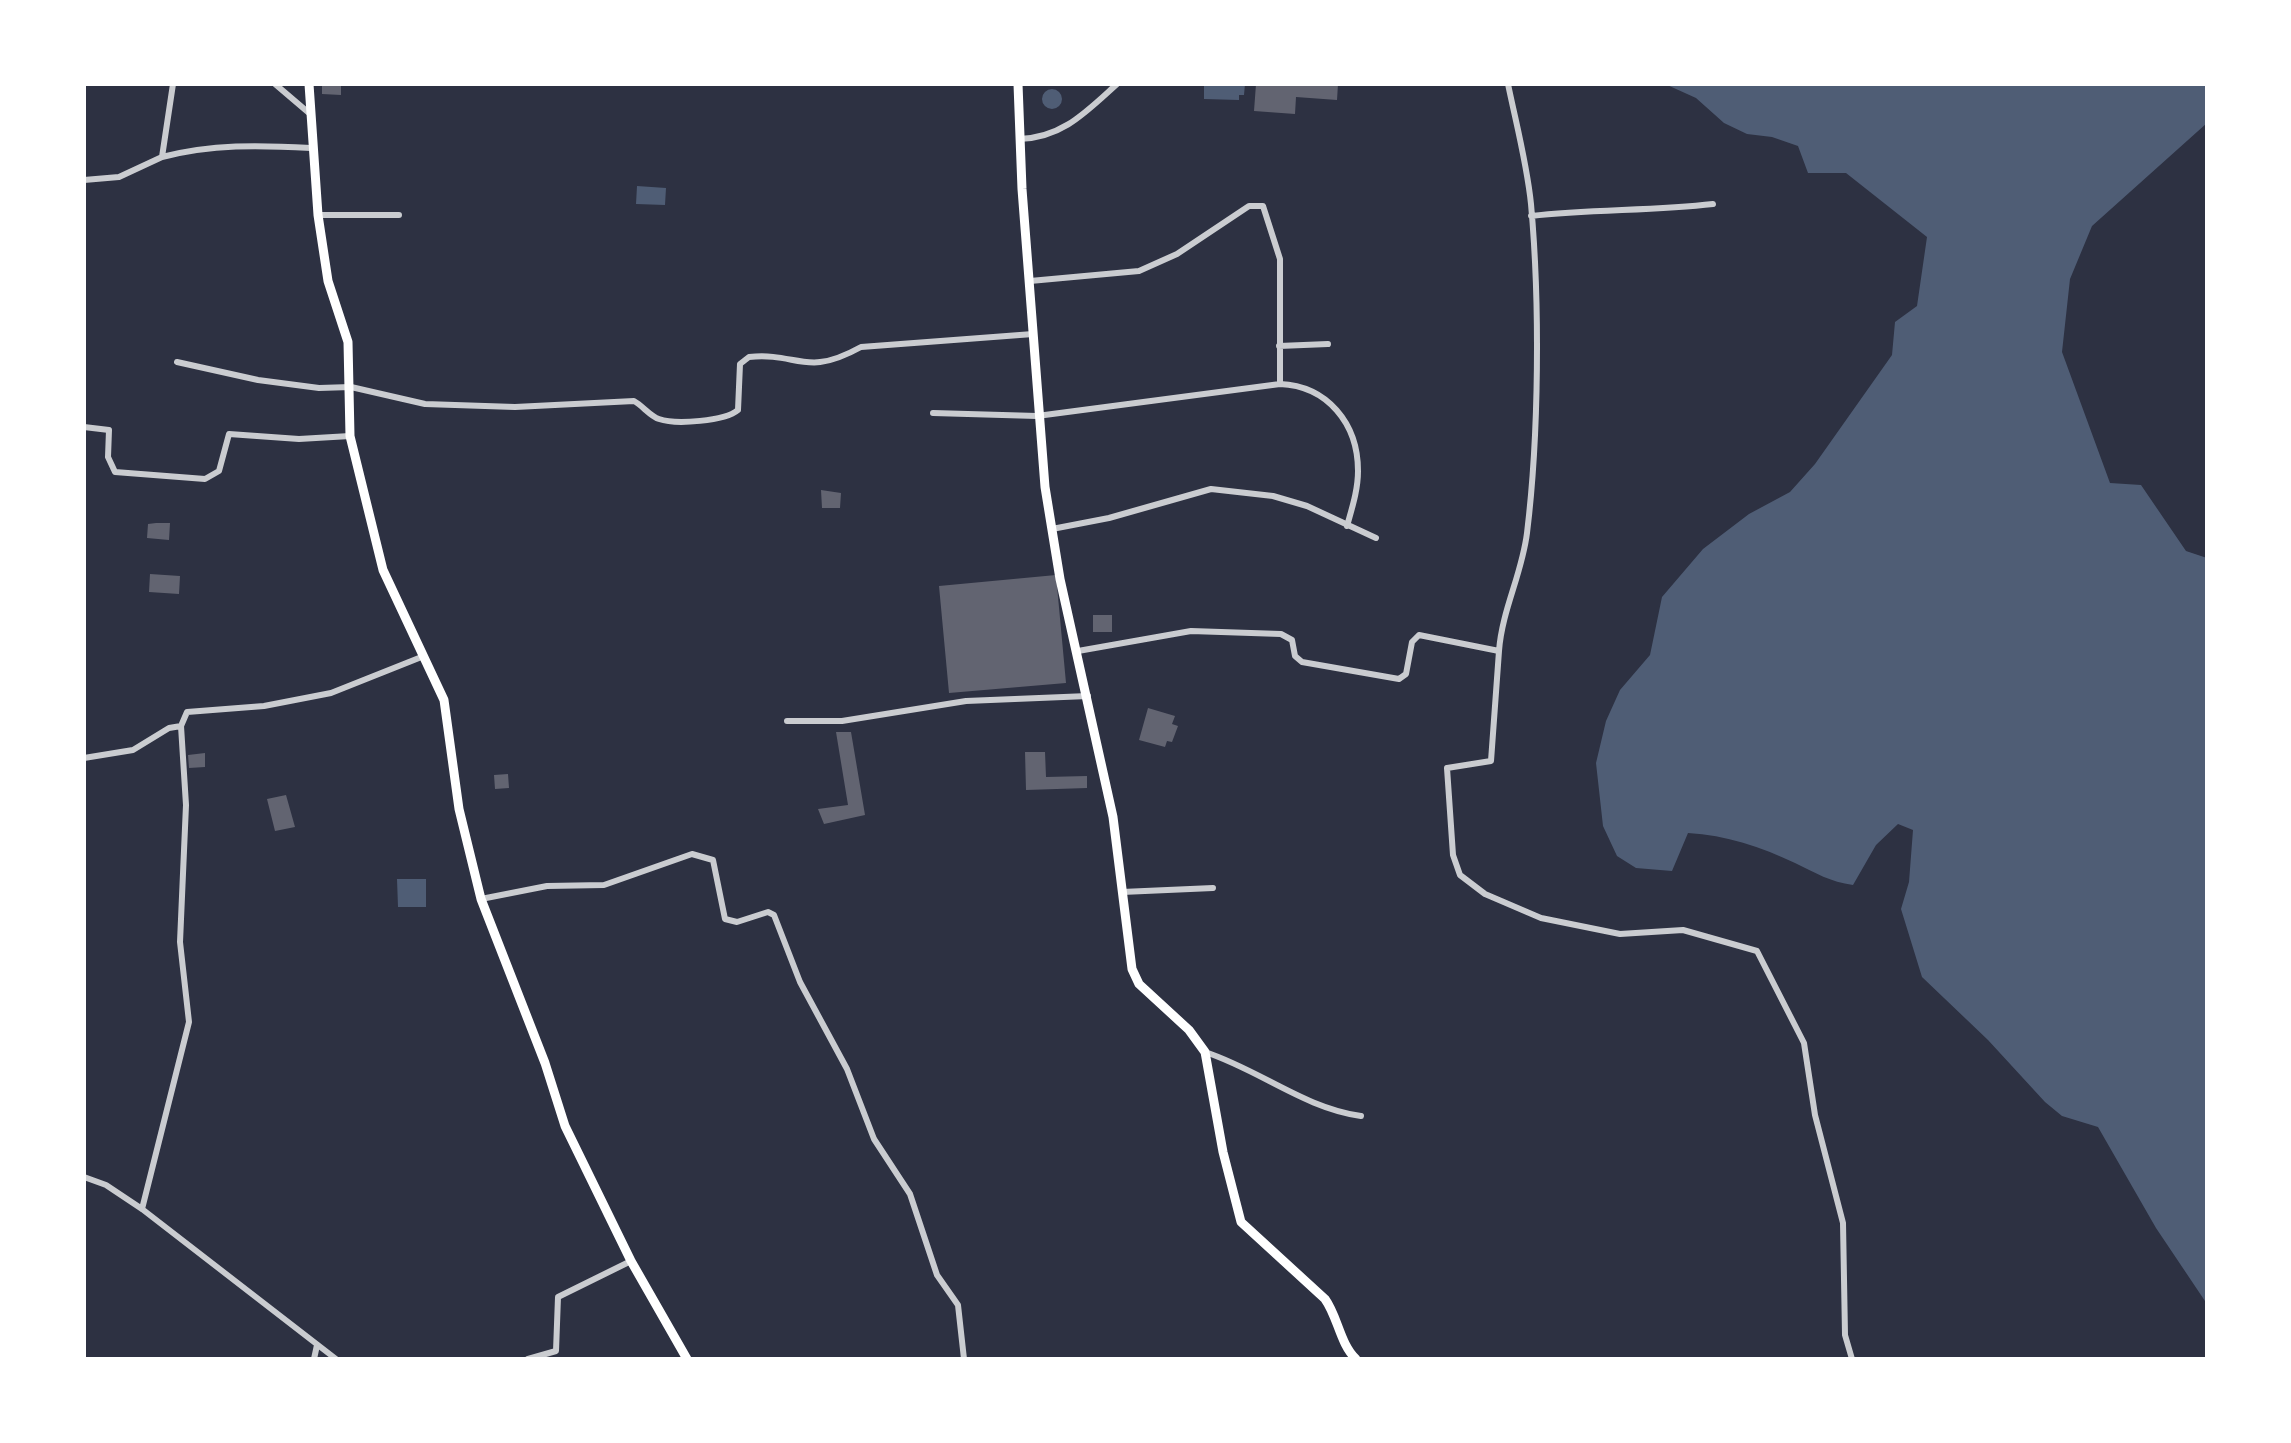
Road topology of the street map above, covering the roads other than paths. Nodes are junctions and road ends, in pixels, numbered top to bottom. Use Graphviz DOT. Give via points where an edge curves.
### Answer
graph roads {
  1 [pos="173,84"];
  2 [pos="275,84"];
  3 [pos="309,84"];
  4 [pos="1018,84"];
  5 [pos="1117,84"];
  6 [pos="1508,84"];
  7 [pos="309,113"];
  8 [pos="1019,139"];
  9 [pos="311,148"];
  10 [pos="162,157"];
  11 [pos="84,180"];
  12 [pos="1713,204"];
  13 [pos="318,215"];
  14 [pos="399,215"];
  15 [pos="1531,216"];
  16 [pos="1030,281"];
  17 [pos="1033,334"];
  18 [pos="1328,344"];
  19 [pos="1279,346"];
  20 [pos="177,362"];
  21 [pos="1280,384"];
  22 [pos="351,387"];
  23 [pos="933,413"];
  24 [pos="1037,416"];
  25 [pos="84,427"];
  26 [pos="350,436"];
  27 [pos="1347,526"];
  28 [pos="1052,529"];
  29 [pos="1376,538"];
  30 [pos="1078,651"];
  31 [pos="1499,651"];
  32 [pos="424,656"];
  33 [pos="1088,696"];
  34 [pos="787,721"];
  35 [pos="181,726"];
  36 [pos="84,758"];
  37 [pos="1213,888"];
  38 [pos="1122,892"];
  39 [pos="481,899"];
  40 [pos="1205,1052"];
  41 [pos="1361,1116"];
  42 [pos="84,1177"];
  43 [pos="142,1209"];
  44 [pos="631,1261"];
  45 [pos="317,1345"];
  46 [pos="1351,1357"];
  47 [pos="314,1359"];
  48 [pos="336,1359"];
  49 [pos="528,1359"];
  50 [pos="687,1359"];
  51 [pos="964,1359"];
  52 [pos="1852,1359"];
  1 -- 10 [label="street"];
  2 -- 7 [label="street"];
  3 -- 7 [label="main road"];
  4 -- 8 [label="main road"];
  5 -- 8 [label="street" via="1075,122 1053,134"];
  6 -- 15 [label="street"];
  7 -- 9 [label="main road"];
  8 -- 16 [label="main road"];
  9 -- 10 [label="street" via="200,147"];
  9 -- 13 [label="main road"];
  10 -- 11 [label="street" via="119,177"];
  12 -- 15 [label="street"];
  13 -- 14 [label="street"];
  13 -- 22 [label="main road" via="328,281 348,342"];
  15 -- 31 [label="street" via="1535,349 1527,534 1501,623"];
  16 -- 17 [label="main road"];
  16 -- 19 [label="street" via="1139,271 1177,254 1256,203 1263,206 1280,259"];
  17 -- 22 [label="street" via="861,347 817,365 749,357 740,364 738,410 718,420 664,421 634,401 515,407 440,404"];
  17 -- 24 [label="main road"];
  18 -- 19 [label="street"];
  19 -- 21 [label="street"];
  20 -- 22 [label="street" via="272,382"];
  21 -- 24 [label="street"];
  21 -- 27 [label="street" via="1299,385 1333,403 1349,433 1358,469"];
  22 -- 26 [label="main road"];
  23 -- 24 [label="street"];
  24 -- 28 [label="main road"];
  25 -- 26 [label="street" via="109,430 108,457 115,472 205,479 219,471 229,434"];
  26 -- 32 [label="main road" via="383,570"];
  27 -- 28 [label="street" via="1273,496 1211,489"];
  27 -- 29 [label="street"];
  28 -- 30 [label="main road"];
  30 -- 31 [label="street" via="1191,631 1281,634 1292,640 1302,662 1399,679 1406,674 1412,642 1419,635"];
  30 -- 33 [label="main road"];
  31 -- 52 [label="street" via="1491,761 1447,768 1453,855 1460,875 1485,894 1541,918 1620,934 1683,930 1757,951 1804,1043 1815,1115 1843,1223 1845,1335"];
  32 -- 35 [label="street" via="331,693 264,706 187,712"];
  32 -- 39 [label="main road" via="444,700 459,809"];
  33 -- 34 [label="street" via="966,701 842,721"];
  33 -- 38 [label="main road"];
  35 -- 36 [label="street" via="133,750"];
  35 -- 43 [label="street" via="186,805 180,942 189,1022"];
  37 -- 38 [label="street"];
  38 -- 40 [label="main road" via="1127,946 1139,984"];
  39 -- 44 [label="main road" via="565,1126"];
  39 -- 51 [label="street" via="547,886 604,885 692,854 713,860 725,919 774,915 817,1020 857,1090 874,1139 910,1194 937,1275 958,1305"];
  40 -- 41 [label="street" via="1252,1070 1292,1095"];
  40 -- 46 [label="main road" via="1241,1222 1325,1299"];
  42 -- 43 [label="street"];
  43 -- 45 [label="street"];
  44 -- 49 [label="street" via="558,1297 556,1351"];
  44 -- 50 [label="main road"];
  45 -- 47 [label="street"];
  45 -- 48 [label="street"];
}
